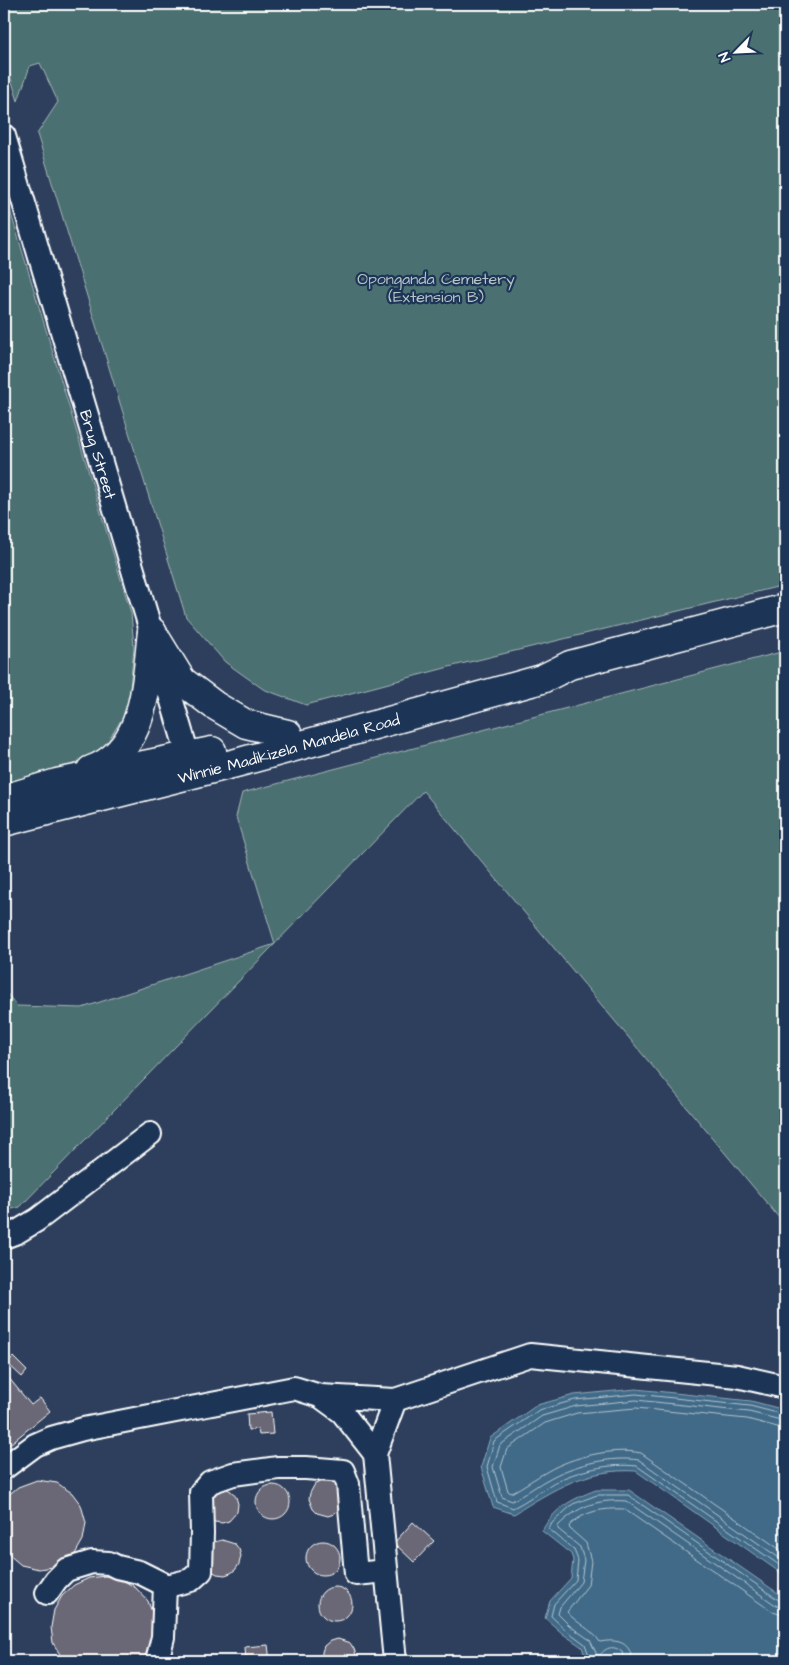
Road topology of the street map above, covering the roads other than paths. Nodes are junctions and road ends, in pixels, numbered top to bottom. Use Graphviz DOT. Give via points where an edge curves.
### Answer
graph roads {
  1 [pos="4,136"];
  2 [pos="785,608"];
  3 [pos="152,632"];
  4 [pos="570,665"];
  5 [pos="288,734"];
  6 [pos="191,765"];
  7 [pos="57,783"];
  8 [pos="4,799"];
  9 [pos="4,822"];
  10 [pos="150,1134"];
  11 [pos="4,1237"];
  12 [pos="785,1387"];
  13 [pos="320,1396"];
  14 [pos="395,1400"];
  15 [pos="375,1454"];
  16 [pos="4,1468"];
  17 [pos="386,1571"];
  18 [pos="165,1585"];
  19 [pos="47,1593"];
  20 [pos="157,1661"];
  21 [pos="394,1661"];
  1 -- 3 [label="street, Brug Street"];
  2 -- 4 [label="main road, Winnie Madikizela Mandela Road"];
  3 -- 5 [label="main road" via="182,681 214,706 246,724"];
  3 -- 6 [label="street, Brug Street"];
  3 -- 7 [label="main road" via="139,718 130,737 117,755 104,765"];
  4 -- 5 [label="main road, Winnie Madikizela Mandela Road" via="538,666"];
  4 -- 6 [label="main road, Winnie Madikizela Mandela Road" via="542,679"];
  5 -- 6 [label="main road, Winnie Madikizela Mandela Road"];
  6 -- 7 [label="main road, Winnie Madikizela Mandela Road"];
  6 -- 9 [label="main road, Winnie Madikizela Mandela Road"];
  7 -- 8 [label="main road, Winnie Madikizela Mandela Road"];
  10 -- 11 [label="street" via="37,1220"];
  12 -- 14 [label="street" via="737,1376 530,1355"];
  13 -- 14 [label="street"];
  13 -- 15 [label="street" via="342,1412"];
  13 -- 16 [label="street" via="294,1388 83,1429 43,1441"];
  14 -- 15 [label="street"];
  15 -- 17 [label="street"];
  17 -- 18 [label="street" via="356,1574 348,1484 343,1472 278,1468 232,1474 210,1482 201,1492 200,1571 191,1580"];
  17 -- 21 [label="street"];
  18 -- 19 [label="street" via="139,1572 109,1563 92,1562 66,1570"];
  18 -- 20 [label="street" via="163,1637"];
}
